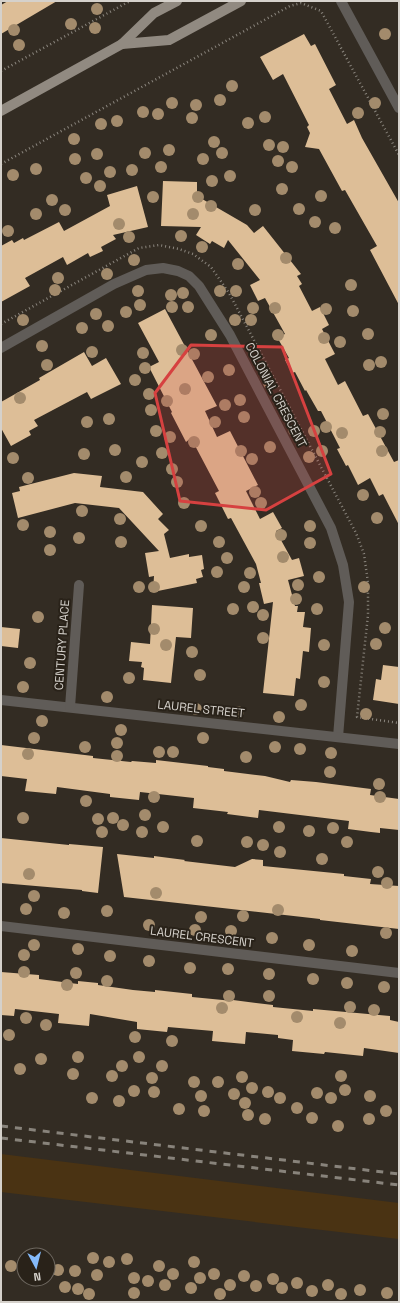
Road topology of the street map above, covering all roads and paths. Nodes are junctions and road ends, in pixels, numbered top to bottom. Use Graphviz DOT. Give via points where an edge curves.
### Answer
graph roads {
  1 [pos="130,1"];
  2 [pos="176,1"];
  3 [pos="241,1"];
  4 [pos="341,1"];
  5 [pos="122,44"];
  6 [pos="1,71"];
  7 [pos="399,108"];
  8 [pos="1,111"];
  9 [pos="399,155"];
  10 [pos="1,164"];
  11 [pos="1,324"];
  12 [pos="1,348"];
  13 [pos="80,585"];
  14 [pos="1,700"];
  15 [pos="70,707"];
  16 [pos="399,723"];
  17 [pos="338,737"];
  18 [pos="399,744"];
  19 [pos="1,926"];
  20 [pos="399,973"];
  1 -- 6 [label="path"];
  2 -- 5 [label="main road" via="154,13"];
  3 -- 5 [label="main road" via="169,40"];
  4 -- 7 [label="street"];
  5 -- 8 [label="main road"];
  9 -- 10 [label="path" via="321,12 301,3 290,6"];
  11 -- 16 [label="path" via="139,248 159,245 179,249 193,254 211,267 229,293 356,533 364,554 368,583 368,615 356,717"];
  12 -- 17 [label="street, COLONIAL CRESCENT" via="114,284 146,270 163,268 178,271 189,276 199,286 230,335 332,528 343,565 349,602"];
  13 -- 15 [label="street, CENTURY PLACE"];
  14 -- 15 [label="street, LAUREL STREET"];
  15 -- 17 [label="street, LAUREL STREET"];
  17 -- 18 [label="street, LAUREL STREET"];
  19 -- 20 [label="street, LAUREL CRESCENT"];
}
